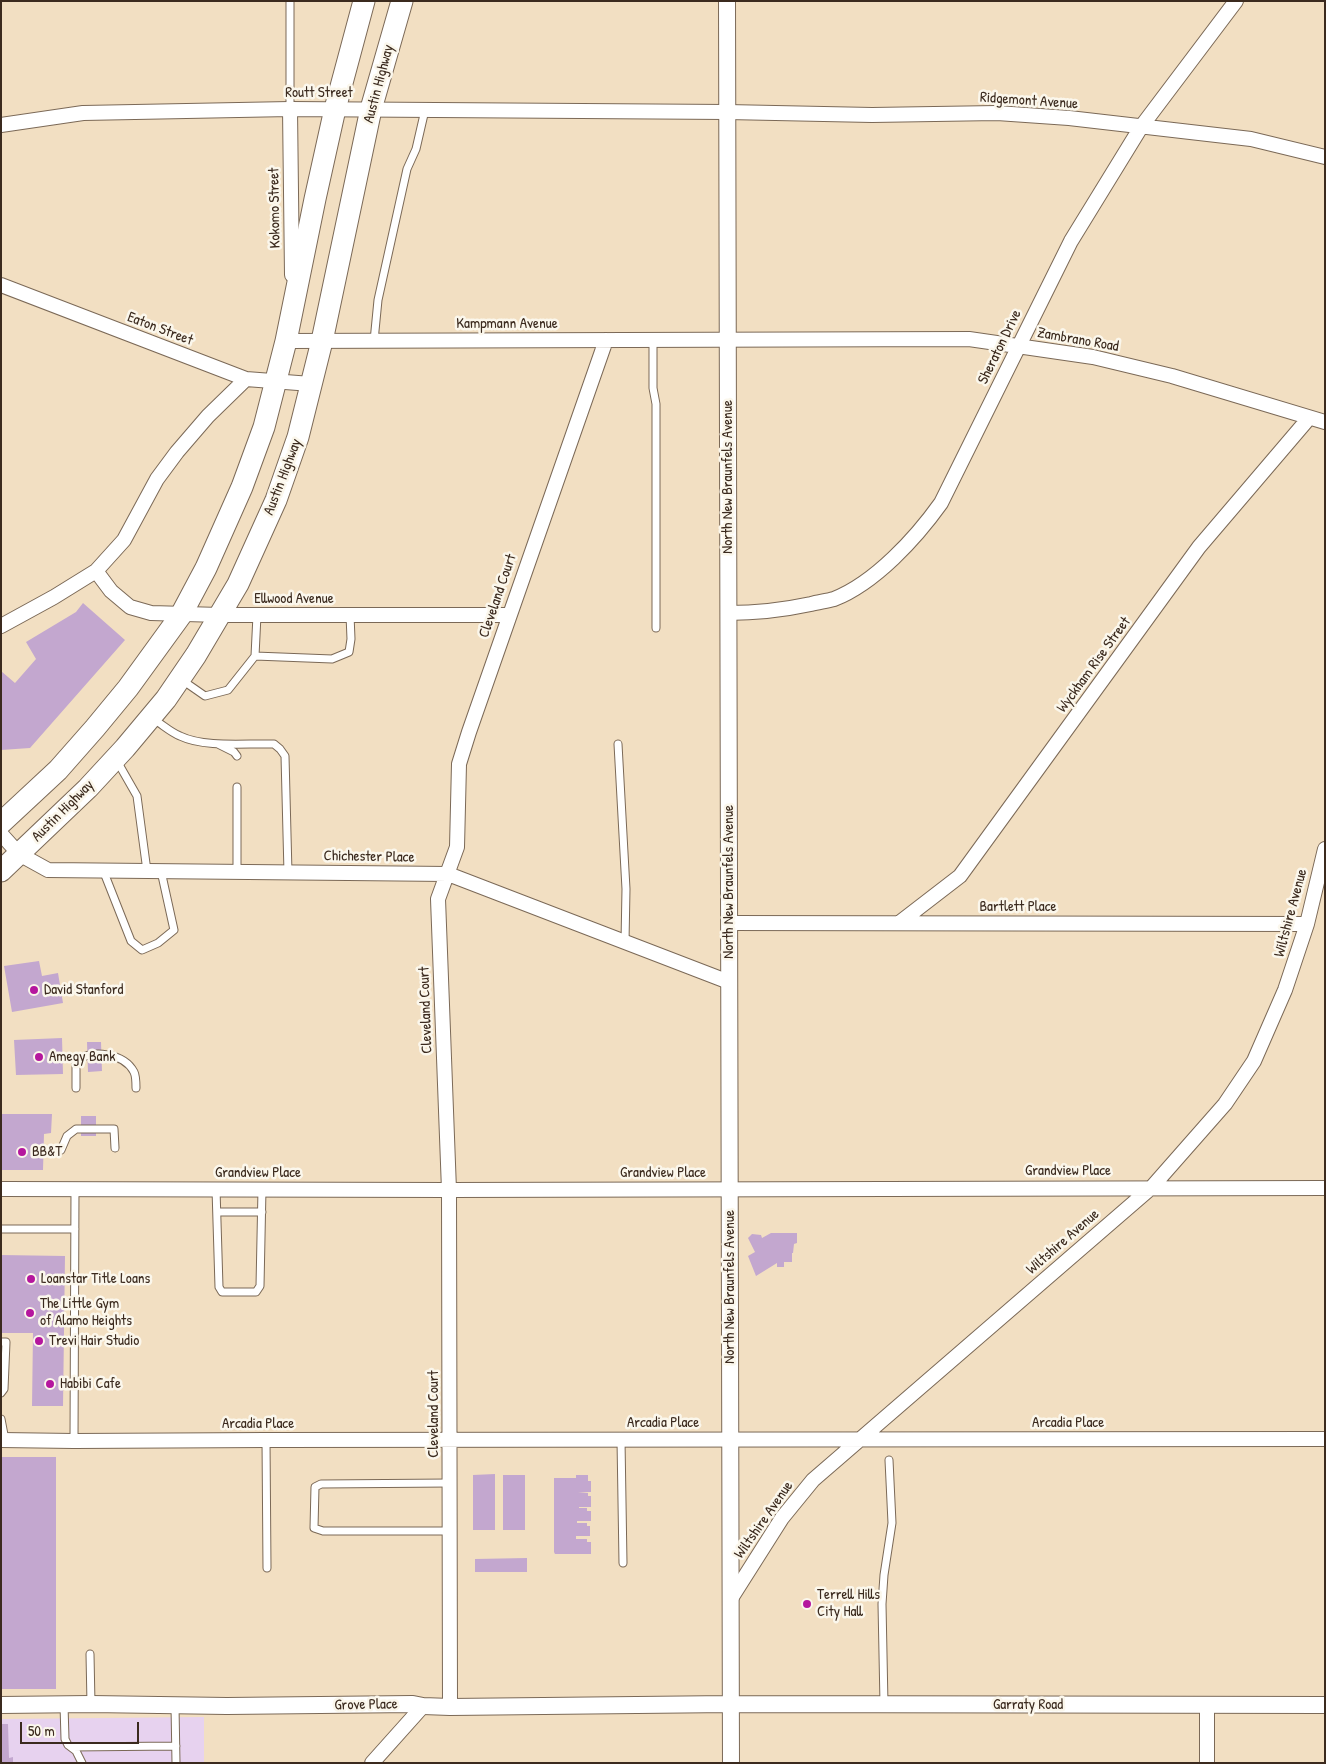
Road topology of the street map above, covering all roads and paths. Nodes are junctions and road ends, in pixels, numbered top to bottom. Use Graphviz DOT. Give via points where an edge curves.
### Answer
graph roads {
  1 [pos="290,1"];
  2 [pos="364,1"];
  3 [pos="402,1"];
  4 [pos="727,1"];
  5 [pos="1236,1"];
  6 [pos="290,109"];
  7 [pos="335,109"];
  8 [pos="371,109"];
  9 [pos="425,110"];
  10 [pos="727,112"];
  11 [pos="1,125"];
  12 [pos="1141,127"];
  13 [pos="1325,157"];
  14 [pos="1,285"];
  15 [pos="293,306"];
  16 [pos="728,339"];
  17 [pos="606,340"];
  18 [pos="653,340"];
  19 [pos="286,341"];
  20 [pos="322,341"];
  21 [pos="374,341"];
  22 [pos="1018,347"];
  23 [pos="246,379"];
  24 [pos="276,382"];
  25 [pos="311,384"];
  26 [pos="1309,418"];
  27 [pos="1325,422"];
  28 [pos="96,571"];
  29 [pos="728,613"];
  30 [pos="181,615"];
  31 [pos="220,615"];
  32 [pos="257,615"];
  33 [pos="350,615"];
  34 [pos="509,615"];
  35 [pos="1,626"];
  36 [pos="656,628"];
  37 [pos="255,656"];
  38 [pos="180,678"];
  39 [pos="151,717"];
  40 [pos="216,743"];
  41 [pos="618,744"];
  42 [pos="236,756"];
  43 [pos="116,758"];
  44 [pos="236,787"];
  45 [pos="1,823"];
  46 [pos="1,834"];
  47 [pos="1325,849"];
  48 [pos="20,854"];
  49 [pos="103,870"];
  50 [pos="1,871"];
  51 [pos="154,871"];
  52 [pos="237,872"];
  53 [pos="288,872"];
  54 [pos="448,874"];
  55 [pos="729,923"];
  56 [pos="899,923"];
  57 [pos="1307,924"];
  58 [pos="625,942"];
  59 [pos="729,982"];
  60 [pos="76,1088"];
  61 [pos="136,1088"];
  62 [pos="115,1148"];
  63 [pos="61,1150"];
  64 [pos="1152,1187"];
  65 [pos="1,1188"];
  66 [pos="75,1188"];
  67 [pos="1325,1188"];
  68 [pos="216,1189"];
  69 [pos="262,1189"];
  70 [pos="730,1189"];
  71 [pos="449,1190"];
  72 [pos="217,1212"];
  73 [pos="262,1212"];
  74 [pos="1,1229"];
  75 [pos="75,1229"];
  76 [pos="1,1342"];
  77 [pos="1,1393"];
  78 [pos="1,1419"];
  79 [pos="730,1439"];
  80 [pos="1325,1439"];
  81 [pos="3,1440"];
  82 [pos="266,1440"];
  83 [pos="621,1440"];
  84 [pos="859,1440"];
  85 [pos="74,1441"];
  86 [pos="450,1441"];
  87 [pos="889,1460"];
  88 [pos="450,1484"];
  89 [pos="450,1531"];
  90 [pos="623,1563"];
  91 [pos="267,1568"];
  92 [pos="730,1600"];
  93 [pos="90,1654"];
  94 [pos="64,1704"];
  95 [pos="91,1704"];
  96 [pos="730,1704"];
  97 [pos="884,1704"];
  98 [pos="1,1705"];
  99 [pos="175,1705"];
  100 [pos="1207,1705"];
  101 [pos="423,1706"];
  102 [pos="1325,1706"];
  103 [pos="450,1707"];
  104 [pos="176,1746"];
  105 [pos="71,1747"];
  106 [pos="82,1763"];
  107 [pos="176,1763"];
  108 [pos="372,1763"];
  109 [pos="730,1763"];
  110 [pos="1207,1763"];
  1 -- 6 [label="lane"];
  2 -- 7 [label="main road"];
  3 -- 8 [label="main road, Austin Highway"];
  4 -- 10 [label="street, North New Braunfels Avenue"];
  5 -- 12 [label="street, Sheraton Drive"];
  6 -- 7 [label="street, Routt Street"];
  6 -- 11 [label="street, Routt Street" via="83,113"];
  6 -- 15 [label="street, Kokomo Street"];
  7 -- 8 [label="street, Routt Street"];
  7 -- 15 [label="main road"];
  8 -- 9 [label="street, Routt Street"];
  8 -- 20 [label="main road, Austin Highway"];
  9 -- 10 [label="street, Routt Street"];
  9 -- 21 [label="lane" via="416,149 407,169 378,300"];
  10 -- 12 [label="street, Ridgemont Avenue" via="997,113"];
  10 -- 16 [label="street, North New Braunfels Avenue"];
  12 -- 13 [label="street, Ridgemont Avenue" via="1251,139"];
  12 -- 22 [label="street, Sheraton Drive" via="1071,241"];
  14 -- 23 [label="street, Eaton Street"];
  15 -- 19 [label="main road"];
  16 -- 18 [label="street, Kampmann Avenue"];
  16 -- 22 [label="street, Zambrano Road" via="969,339"];
  16 -- 29 [label="street, North New Braunfels Avenue"];
  17 -- 18 [label="street, Kampmann Avenue"];
  17 -- 21 [label="street, Kampmann Avenue"];
  17 -- 34 [label="street, Cleveland Court"];
  18 -- 36 [label="lane"];
  19 -- 20 [label="street, Kampmann Avenue"];
  19 -- 24 [label="main road"];
  20 -- 21 [label="street, Kampmann Avenue"];
  20 -- 25 [label="main road, Austin Highway"];
  22 -- 26 [label="street, Zambrano Road" via="1094,358 1172,376"];
  22 -- 29 [label="street, Sheraton Drive" via="941,503 922,530 902,550 861,584 834,599 767,612"];
  23 -- 24 [label="street, Eaton Street"];
  23 -- 28 [label="street" via="177,452 157,479 124,540"];
  24 -- 25 [label="street, Eaton Street"];
  24 -- 30 [label="main road" via="242,487"];
  25 -- 31 [label="main road, Austin Highway" via="298,437 276,500 238,584"];
  26 -- 27 [label="street, Zambrano Road"];
  26 -- 56 [label="street, Wyckham Rise Street" via="1200,547 960,876"];
  28 -- 30 [label="street, Ellwood Avenue" via="111,591 130,607 151,613"];
  28 -- 35 [label="street"];
  29 -- 55 [label="street, North New Braunfels Avenue"];
  30 -- 31 [label="street, Ellwood Avenue"];
  30 -- 45 [label="main road" via="95,728 58,770"];
  31 -- 32 [label="street, Ellwood Avenue"];
  31 -- 38 [label="main road, Austin Highway"];
  32 -- 33 [label="street, Ellwood Avenue"];
  32 -- 37 [label="lane"];
  33 -- 34 [label="street, Ellwood Avenue"];
  33 -- 37 [label="lane" via="349,652 332,659"];
  34 -- 54 [label="street, Cleveland Court" via="459,764 457,847"];
  37 -- 38 [label="lane" via="228,690 205,696"];
  38 -- 39 [label="main road, Austin Highway"];
  39 -- 40 [label="lane" via="178,736"];
  39 -- 43 [label="main road, Austin Highway"];
  40 -- 42 [label="lane"];
  40 -- 53 [label="lane" via="274,744 284,756"];
  41 -- 58 [label="lane" via="626,889"];
  43 -- 48 [label="main road, Austin Highway"];
  43 -- 51 [label="lane" via="137,796"];
  44 -- 52 [label="lane"];
  46 -- 48 [label="street, Chichester Place"];
  47 -- 57 [label="street, Wiltshire Avenue"];
  48 -- 49 [label="street, Chichester Place" via="48,870"];
  48 -- 50 [label="main road, Austin Highway"];
  49 -- 51 [label="street, Chichester Place"];
  49 -- 51 [label="lane" via="131,941 142,950 158,943 174,930"];
  51 -- 52 [label="street, Chichester Place"];
  52 -- 53 [label="street, Chichester Place"];
  53 -- 54 [label="street, Chichester Place"];
  54 -- 58 [label="street, Chichester Place"];
  54 -- 71 [label="street, Cleveland Court" via="438,899"];
  55 -- 56 [label="street, Bartlett Place"];
  55 -- 59 [label="street, North New Braunfels Avenue"];
  56 -- 57 [label="street, Bartlett Place"];
  57 -- 64 [label="street, Wiltshire Avenue" via="1285,990 1254,1061 1225,1104"];
  58 -- 59 [label="street, Chichester Place"];
  59 -- 70 [label="street, North New Braunfels Avenue"];
  60 -- 61 [label="lane" via="76,1061 82,1056 108,1055 126,1061 135,1073"];
  62 -- 63 [label="lane" via="114,1129 76,1129 67,1136"];
  64 -- 67 [label="street, Grandview Place"];
  64 -- 70 [label="street, Grandview Place"];
  64 -- 84 [label="street, Wiltshire Avenue"];
  65 -- 66 [label="street, Grandview Place"];
  66 -- 68 [label="street, Grandview Place"];
  66 -- 75 [label="lane"];
  68 -- 69 [label="street, Grandview Place"];
  68 -- 72 [label="lane"];
  69 -- 71 [label="street, Grandview Place"];
  69 -- 73 [label="lane"];
  70 -- 71 [label="street, Grandview Place"];
  70 -- 79 [label="street, North New Braunfels Avenue"];
  71 -- 86 [label="street, Cleveland Court"];
  72 -- 73 [label="lane"];
  72 -- 73 [label="lane" via="219,1287 222,1292 256,1292 260,1286"];
  74 -- 75 [label="lane"];
  75 -- 85 [label="lane"];
  76 -- 77 [label="lane" via="6,1342 4,1389"];
  78 -- 81 [label="lane"];
  79 -- 83 [label="street, Arcadia Place"];
  79 -- 84 [label="street, Arcadia Place"];
  79 -- 92 [label="street, North New Braunfels Avenue"];
  80 -- 84 [label="street, Arcadia Place"];
  81 -- 85 [label="street, Arcadia Place"];
  82 -- 85 [label="street, Arcadia Place"];
  82 -- 86 [label="street, Arcadia Place"];
  82 -- 91 [label="lane"];
  83 -- 86 [label="street, Arcadia Place"];
  83 -- 90 [label="lane"];
  84 -- 92 [label="street, Wiltshire Avenue" via="813,1480 782,1518"];
  86 -- 88 [label="street, Cleveland Court"];
  87 -- 97 [label="lane" via="892,1523 882,1604"];
  88 -- 89 [label="street, Cleveland Court"];
  88 -- 89 [label="lane" via="321,1484 315,1487 314,1528 323,1531"];
  89 -- 103 [label="street, Cleveland Court"];
  92 -- 96 [label="street, North New Braunfels Avenue"];
  93 -- 95 [label="lane"];
  94 -- 95 [label="street, Grove Place"];
  94 -- 98 [label="street, Grove Place"];
  94 -- 105 [label="lane" via="65,1739"];
  95 -- 99 [label="street, Grove Place"];
  96 -- 97 [label="street, Garraty Road"];
  96 -- 103 [label="street, Grove Place"];
  96 -- 109 [label="street, North New Braunfels Avenue"];
  97 -- 100 [label="street, Garraty Road"];
  99 -- 101 [label="street, Grove Place"];
  99 -- 104 [label="lane"];
  100 -- 102 [label="street, Garraty Road"];
  100 -- 110 [label="street"];
  101 -- 103 [label="street, Grove Place"];
  101 -- 108 [label="street"];
  104 -- 105 [label="lane"];
  104 -- 107 [label="lane"];
  105 -- 106 [label="lane"];
}
